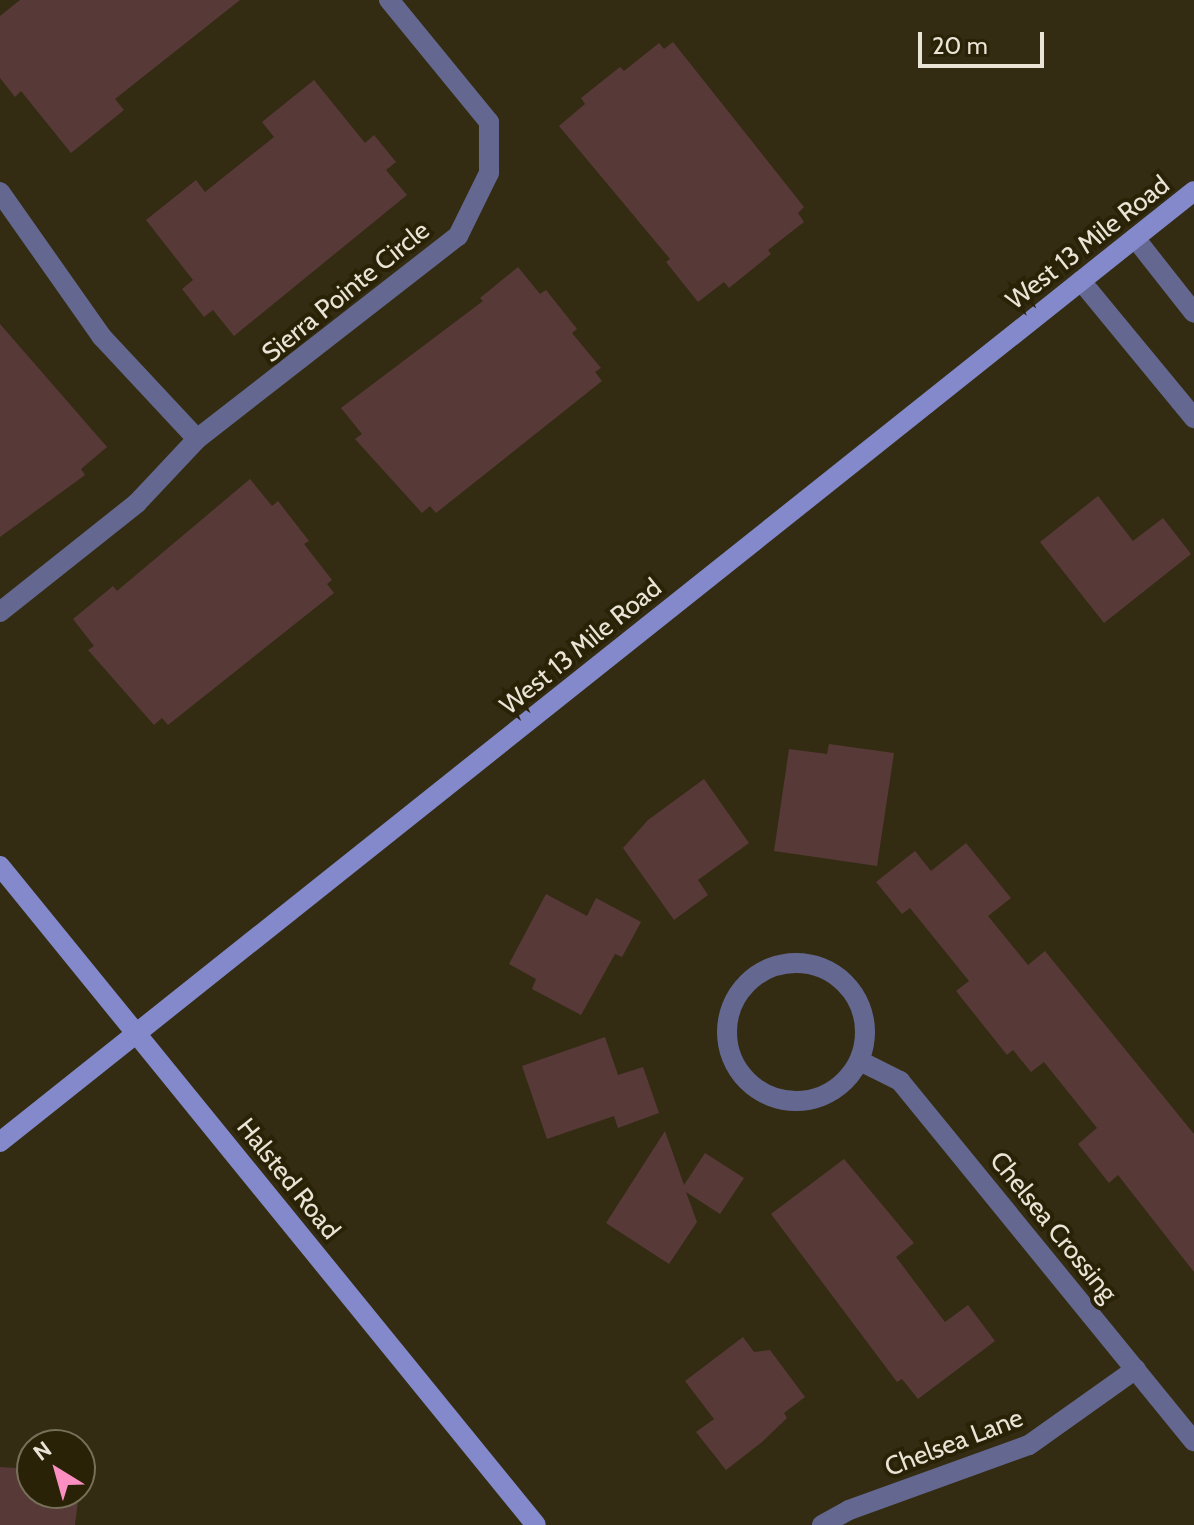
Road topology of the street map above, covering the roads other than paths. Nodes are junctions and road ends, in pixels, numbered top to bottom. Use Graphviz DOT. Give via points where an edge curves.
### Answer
graph roads {
  1 [pos="389,0"];
  2 [pos="1194,191"];
  3 [pos="0,192"];
  4 [pos="1135,238"];
  5 [pos="1081,281"];
  6 [pos="1194,313"];
  7 [pos="1194,418"];
  8 [pos="197,439"];
  9 [pos="0,612"];
  10 [pos="0,866"];
  11 [pos="136,1033"];
  12 [pos="860,1061"];
  13 [pos="0,1142"];
  14 [pos="1136,1369"];
  15 [pos="1194,1441"];
  16 [pos="536,1525"];
  17 [pos="822,1525"];
  1 -- 8 [label="street, Sierra Pointe Circle" via="489,122 489,173 458,236"];
  2 -- 4 [label="street, West 13 Mile Road"];
  3 -- 8 [label="street" via="102,337"];
  4 -- 5 [label="street, West 13 Mile Road"];
  4 -- 6 [label="street"];
  5 -- 7 [label="street"];
  5 -- 11 [label="street, West 13 Mile Road"];
  8 -- 9 [label="street, Sierra Pointe Circle" via="137,503"];
  10 -- 11 [label="street, Halsted Road"];
  11 -- 13 [label="street, West 13 Mile Road"];
  11 -- 16 [label="street, Halsted Road"];
  12 -- 12 [label="street" via="865,1016 856,994 821,966 775,965 739,992 727,1025 731,1059 761,1092 806,1101 838,1087"];
  12 -- 14 [label="street, Chelsea Crossing" via="900,1081"];
  14 -- 15 [label="street, Chelsea Crossing"];
  14 -- 17 [label="street, Chelsea Lane" via="1029,1445 849,1510"];
}
